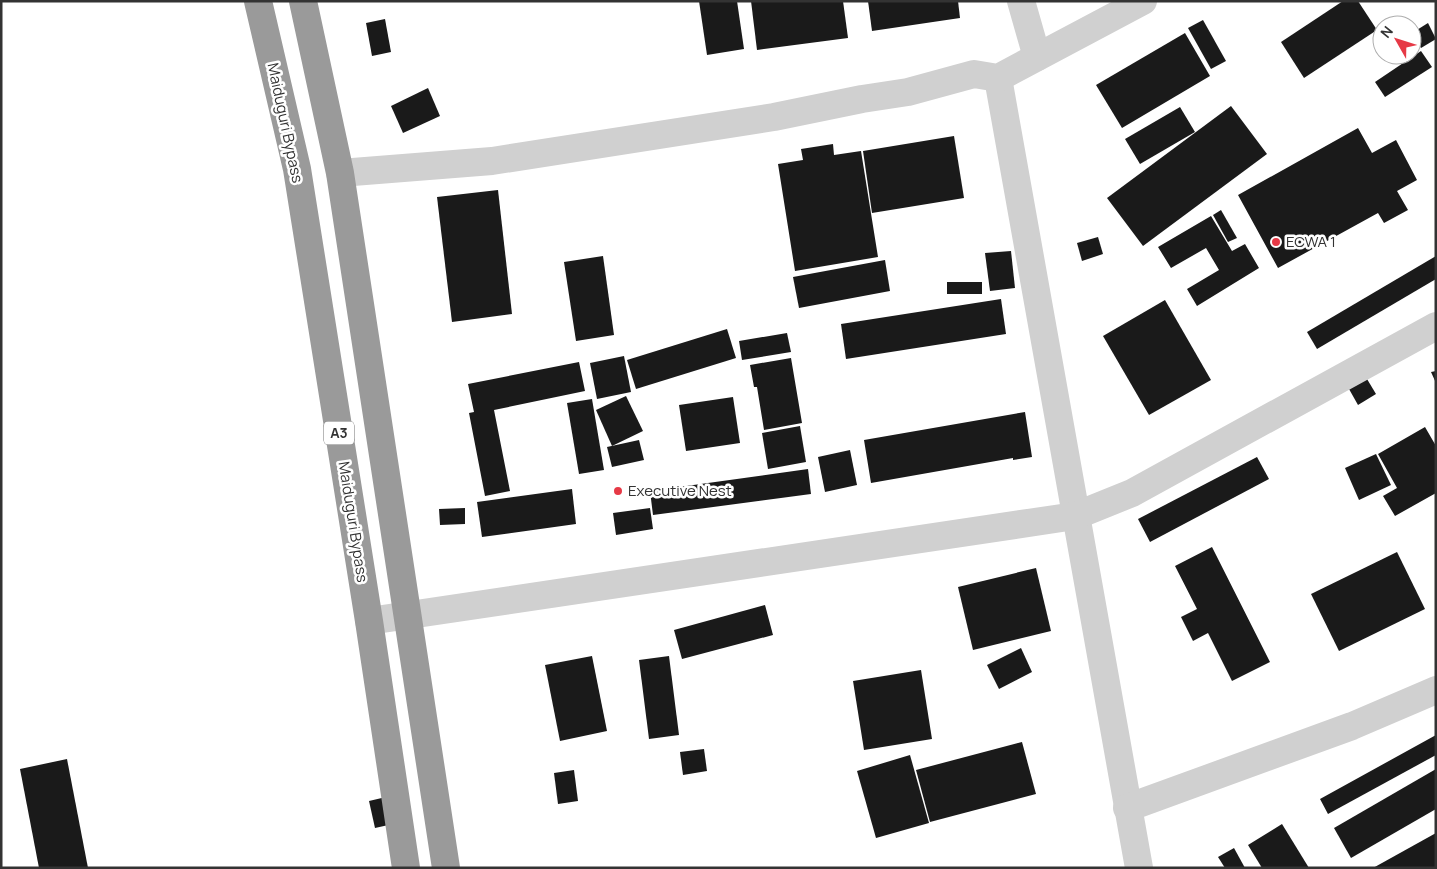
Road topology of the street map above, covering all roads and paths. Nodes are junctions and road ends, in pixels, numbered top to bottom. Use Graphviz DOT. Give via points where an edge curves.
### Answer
graph roads {
  1 [pos="258,1"];
  2 [pos="303,1"];
  3 [pos="1021,1"];
  4 [pos="1143,1"];
  5 [pos="1037,57"];
  6 [pos="998,78"];
  7 [pos="340,173"];
  8 [pos="1436,326"];
  9 [pos="1075,516"];
  10 [pos="408,616"];
  11 [pos="369,621"];
  12 [pos="1436,690"];
  13 [pos="1127,808"];
  14 [pos="406,868"];
  15 [pos="446,868"];
  16 [pos="1139,868"];
  1 -- 11 [label="highway, Maiduguri Bypass / A3" via="296,169"];
  2 -- 7 [label="highway"];
  3 -- 5 [label="street"];
  4 -- 5 [label="street"];
  5 -- 6 [label="street"];
  6 -- 7 [label="street" via="974,74 908,92 774,117 492,161"];
  6 -- 9 [label="street"];
  7 -- 10 [label="highway"];
  8 -- 9 [label="street" via="1132,493"];
  9 -- 10 [label="street"];
  9 -- 13 [label="street"];
  10 -- 11 [label="street"];
  10 -- 15 [label="highway"];
  11 -- 14 [label="highway, Maiduguri Bypass / A3"];
  12 -- 13 [label="street" via="1352,726"];
  13 -- 16 [label="street"];
}
